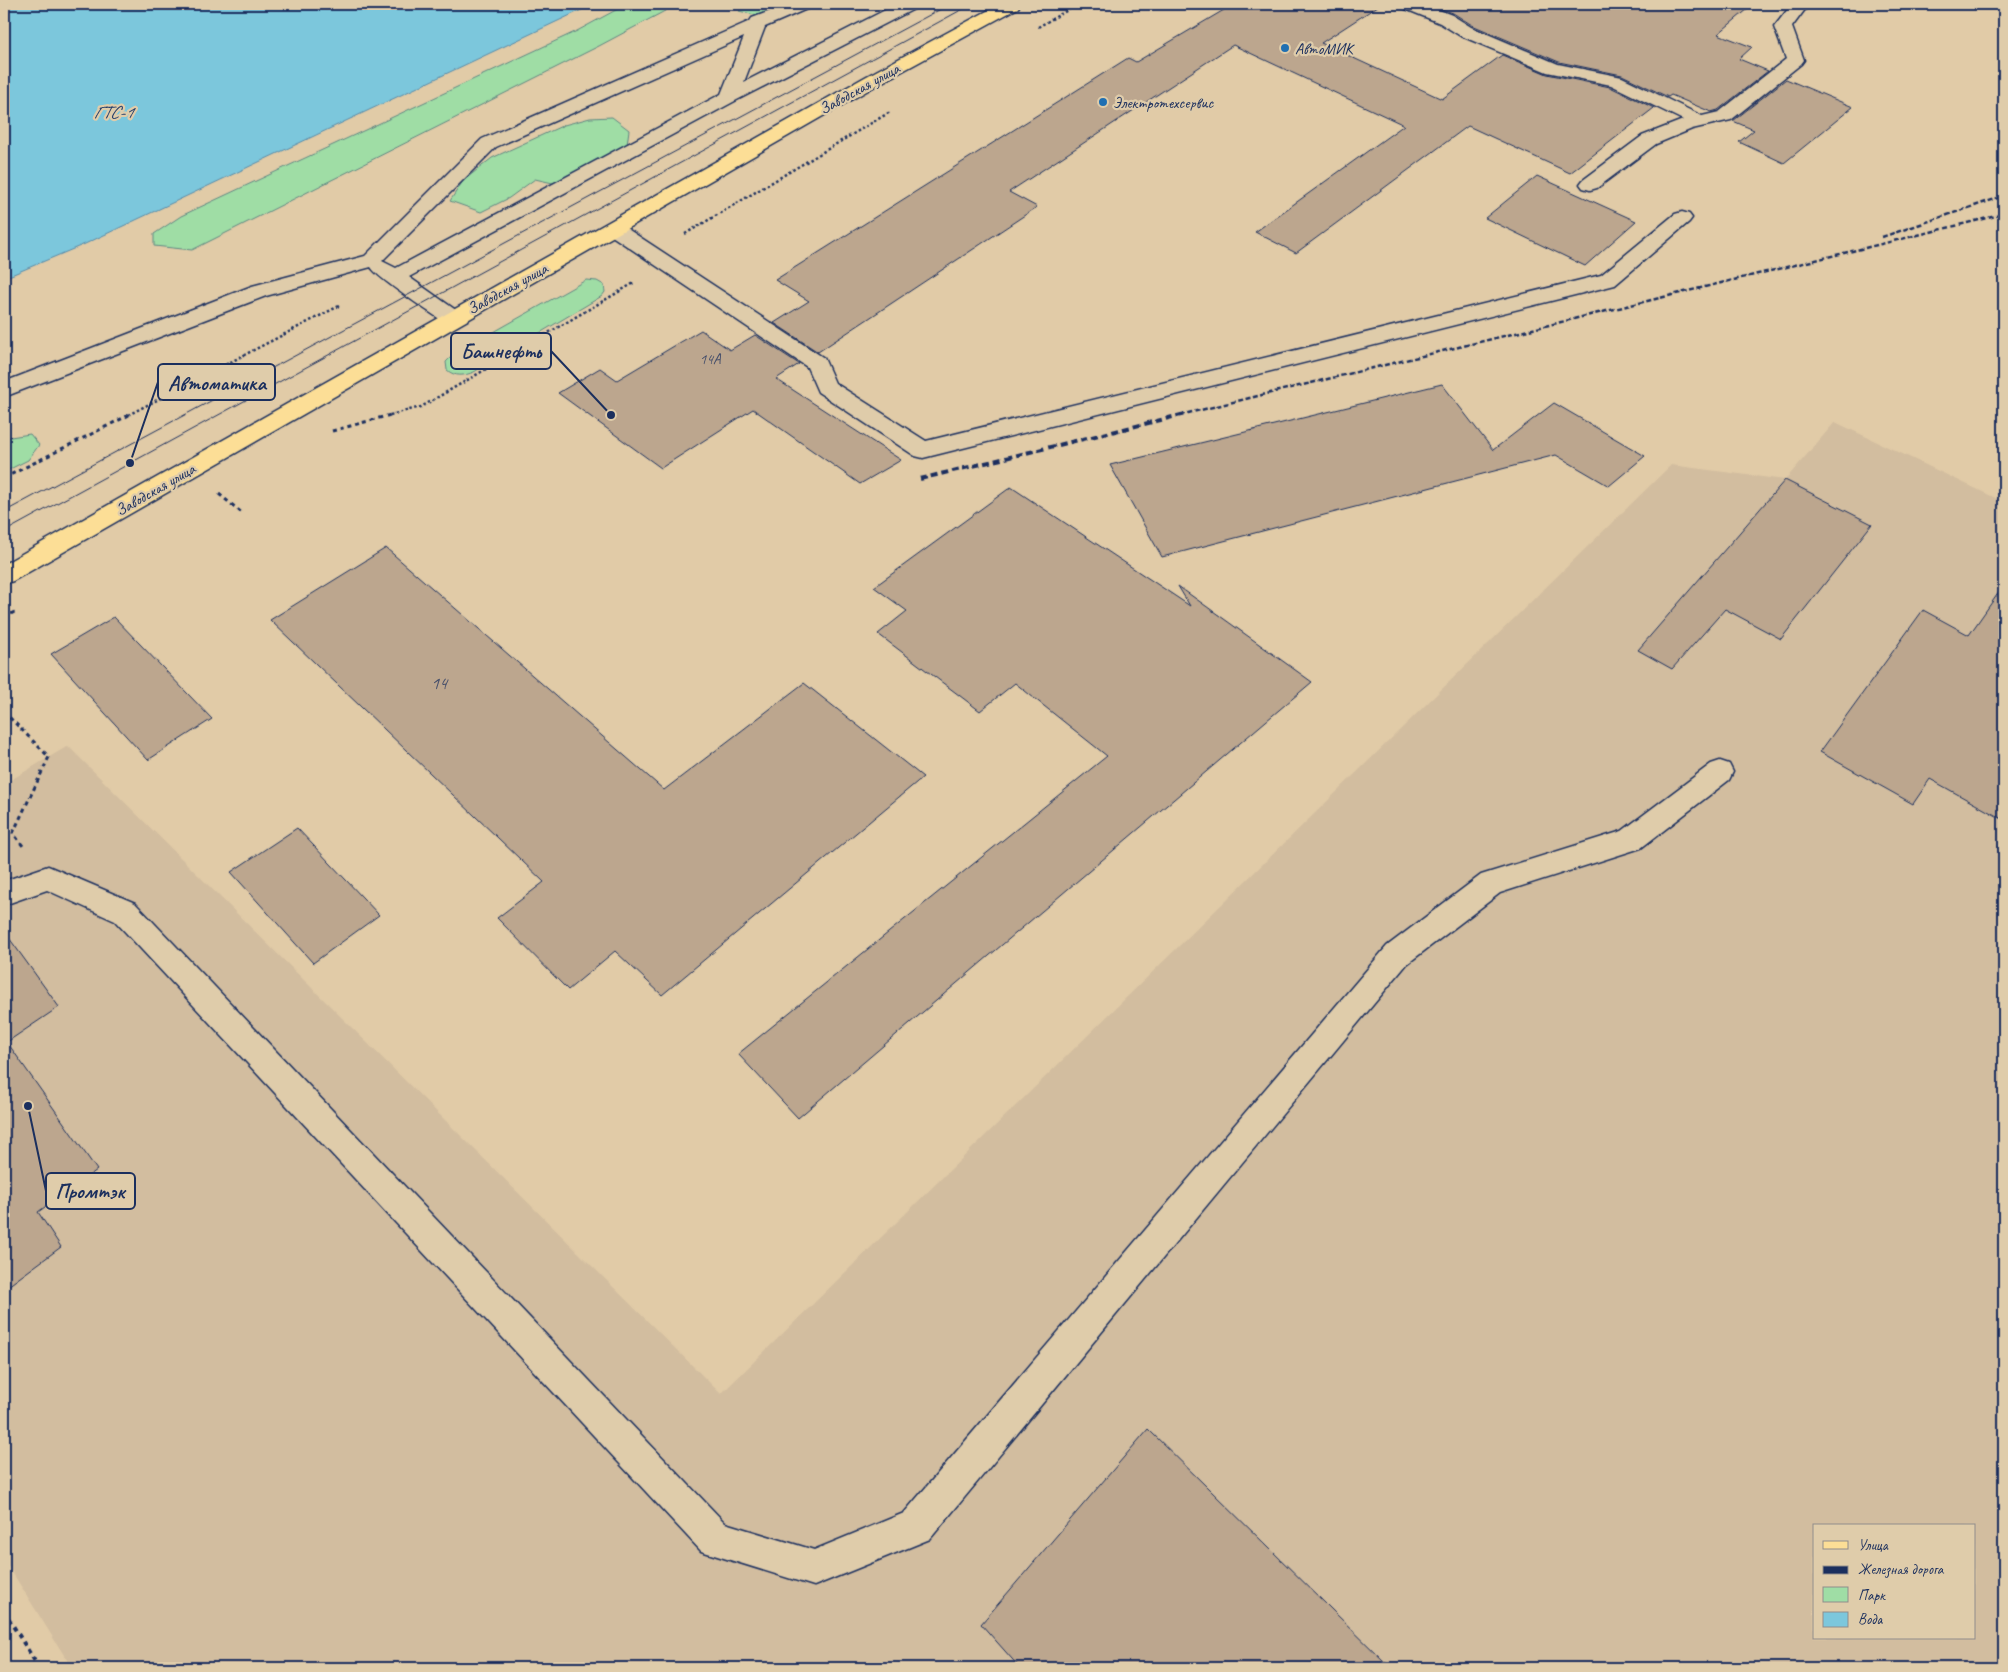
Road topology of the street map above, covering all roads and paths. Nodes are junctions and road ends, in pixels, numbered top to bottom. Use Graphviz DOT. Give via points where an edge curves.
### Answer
graph roads {
  1 [pos="803,4"];
  2 [pos="910,4"];
  3 [pos="1012,4"];
  4 [pos="1078,4"];
  5 [pos="1409,4"];
  6 [pos="1800,4"];
  7 [pos="758,22"];
  8 [pos="1036,28"];
  9 [pos="729,97"];
  10 [pos="892,111"];
  11 [pos="1701,122"];
  12 [pos="1590,184"];
  13 [pos="1682,218"];
  14 [pos="613,228"];
  15 [pos="372,260"];
  16 [pos="662,261"];
  17 [pos="394,277"];
  18 [pos="453,318"];
  19 [pos="4,390"];
  20 [pos="330,432"];
  21 [pos="4,478"];
  22 [pos="218,494"];
  23 [pos="242,513"];
  24 [pos="4,575"];
  25 [pos="4,712"];
  26 [pos="1720,772"];
  27 [pos="48,878"];
  28 [pos="4,893"];
  29 [pos="4,1612"];
  30 [pos="39,1668"];
  1 -- 7 [label="lane"];
  2 -- 9 [label="lane"];
  3 -- 14 [label="main road, Заводская улица"];
  4 -- 8 [label="path"];
  5 -- 11 [label="lane" via="1446,19 1465,32 1553,68 1616,81"];
  6 -- 11 [label="lane" via="1783,27 1795,60 1725,116"];
  7 -- 9 [label="lane"];
  7 -- 15 [label="lane" via="489,143"];
  9 -- 17 [label="lane"];
  10 -- 16 [label="path" via="687,232"];
  11 -- 12 [label="lane" via="1649,140"];
  13 -- 16 [label="lane" via="1608,280 923,450 826,387 816,363"];
  14 -- 16 [label="lane"];
  14 -- 18 [label="main road, Заводская улица"];
  15 -- 17 [label="lane"];
  15 -- 19 [label="lane" via="259,291"];
  16 -- 20 [label="path" via="647,275 421,407"];
  17 -- 18 [label="lane"];
  17 -- 21 [label="path"];
  18 -- 24 [label="main road, Заводская улица"];
  22 -- 23 [label="path"];
  25 -- 27 [label="path" via="49,757 13,833"];
  26 -- 27 [label="lane" via="1631,840 1491,884 1397,955 917,1526 814,1568 714,1538 126,912"];
  27 -- 28 [label="lane"];
  29 -- 30 [label="path"];
}
